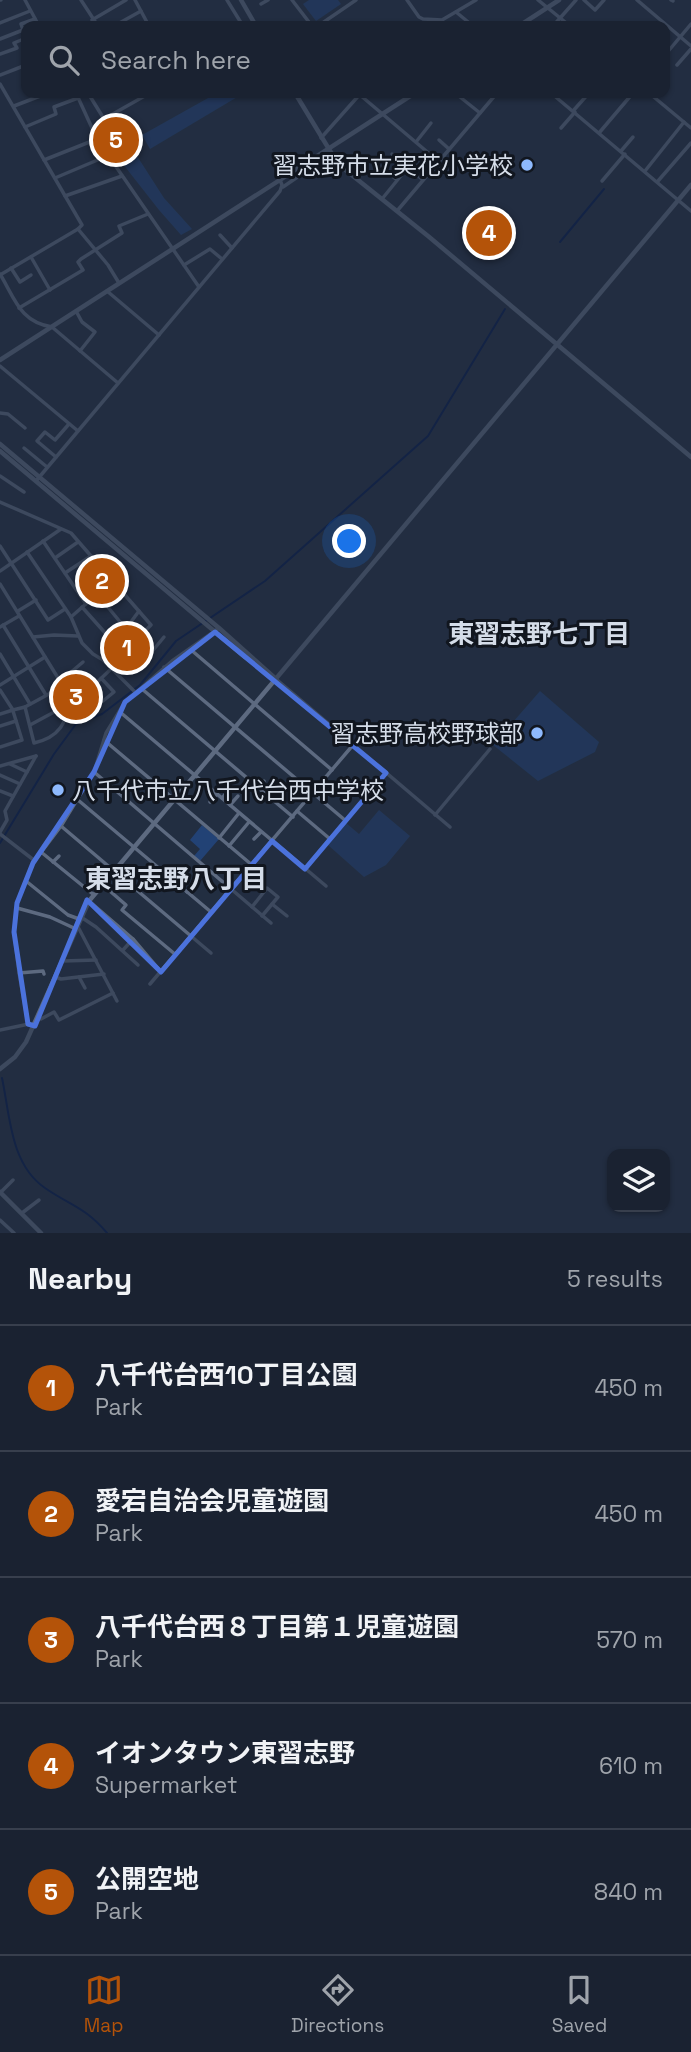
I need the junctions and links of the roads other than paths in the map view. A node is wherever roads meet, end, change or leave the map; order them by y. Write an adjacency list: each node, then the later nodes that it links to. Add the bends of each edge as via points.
1 (25, 0): 20 (street)
2 (80, 0): 26 (street)
3 (125, 0): 26 (street)
4 (135, 0): 21 (street)
5 (227, 0): 30 (street)
6 (241, 0): 31 (street)
7 (268, 0): 18 (street)
8 (292, 0): 32 (street)
9 (356, 0): 33 (street)
10 (407, 0): 25 (street)
11 (476, 0): 22 (street)
12 (538, 0): 19 (street)
13 (559, 0): 19 (street)
14 (576, 0): 23 (street)
15 (584, 0): 16 (street, via 595,10)
16 (604, 0)
17 (641, 1): 38 (street)
18 (261, 4)
19 (547, 8): 23 (street); 35 (street)
20 (30, 11): 24 (street); 39 (street)
21 (141, 11): 28 (street); 29 (street)
22 (456, 12): 25 (street, via 439,20); 34 (street)
23 (560, 18): 36 (street); 37 (street)
24 (35, 19): 27 (street)
25 (423, 19)
26 (92, 20)
27 (29, 21)
28 (123, 21)
29 (146, 21)
30 (240, 21)
31 (253, 21)
32 (308, 21)
33 (327, 21)
34 (467, 21)
35 (527, 21)
36 (558, 21)
37 (564, 21)
38 (658, 21)
39 (0, 23)
40 (691, 24): 43 (street)
41 (670, 30): 43 (street)
42 (21, 31): 44 (street)
43 (680, 37): 46 (street); 47 (street)
44 (0, 39)
45 (21, 40): 48 (street, via 15,43 17,48)
46 (691, 47): 49 (street)
47 (670, 49)
48 (0, 54)
49 (677, 65)
50 (21, 67): 51 (street)
51 (0, 75)
52 (0, 84): 67 (street)
53 (35, 98): 67 (street)
54 (78, 98): 73 (street, via 54,107 56,114); 79 (street)
55 (91, 98): 56 (street, via 104,119)
56 (141, 98)
57 (298, 98): 78 (street)
58 (357, 98): 78 (street)
59 (363, 98): 70 (street)
60 (407, 98): 70 (street)
61 (464, 98): 69 (street)
62 (493, 98): 69 (street)
63 (562, 98): 68 (street)
64 (585, 98): 68 (street)
65 (629, 98): 76 (street)
66 (655, 98): 71 (street)
67 (13, 106): 73 (street)
68 (574, 111): 74 (street); 76 (street)
69 (480, 113): 84 (street)
70 (382, 114): 81 (street); 83 (street)
71 (684, 122): 75 (street); 93 (street)
72 (430, 124): 81 (street)
73 (25, 127): 88 (street)
74 (561, 128)
75 (691, 128)
76 (599, 132): 85 (street)
77 (633, 137): 85 (street)
78 (321, 138): 83 (street)
79 (97, 139): 87 (street); 88 (street)
80 (439, 140): 84 (street)
81 (416, 142): 89 (street)
82 (691, 143): 100 (street)
83 (328, 149): 90 (street); 104 (street, via 338,164)
84 (449, 149): 89 (street)
85 (623, 153): 93 (street); 99 (street)
86 (392, 154): 92 (street)
87 (107, 156): 94 (street); 95 (street)
88 (44, 160): 95 (street)
89 (439, 161): 98 (street)
90 (304, 164): 96 (street); 102 (street, via 312,167)
91 (381, 167): 97 (street)
92 (408, 167): 97 (street); 98 (street)
93 (645, 171): 100 (street)
94 (122, 176): 103 (street); 108 (street)
95 (55, 178): 103 (street)
96 (281, 180): 102 (street); 111 (street)
97 (397, 180): 104 (street)
98 (423, 180): 106 (street)
99 (602, 181)
100 (658, 182): 105 (street)
101 (691, 185): 105 (street)
102 (281, 188): 112 (street)
103 (65, 196): 109 (street, via 82,225)
104 (382, 199): 106 (street)
105 (678, 200): 107 (street); 128 (street)
106 (397, 211): 128 (street)
107 (691, 211)
108 (148, 214): 111 (street); 113 (street, via 118,226 122,233)
109 (78, 229): 113 (street); 114 (street)
110 (220, 235): 112 (street)
111 (173, 248): 116 (street); 120 (street)
112 (232, 248): 115 (street)
113 (96, 250): 120 (street); 122 (street, via 78,262 83,270)
114 (30, 257): 117 (street); 122 (street)
115 (222, 259): 116 (street, via 210,249); 121 (street)
116 (184, 265): 121 (street)
117 (12, 268): 118 (street); 119 (street, via 20,282)
118 (0, 274): 124 (street)
119 (31, 275)
120 (119, 284): 123 (street)
121 (199, 287): 127 (street)
122 (50, 290): 124 (street)
123 (107, 291): 125 (street); 127 (street)
124 (19, 307): 126 (street, via 30,320)
125 (76, 311): 126 (street); 129 (street, via 95,332)
126 (52, 327): 129 (street); 130 (street)
127 (159, 335): 132 (street)
128 (556, 344): 140 (street); 187 (street)
129 (80, 351): 132 (street)
130 (0, 360)
131 (0, 366): 134 (street)
132 (118, 383): 136 (street)
133 (0, 413): 135 (street)
134 (69, 424): 136 (street); 139 (street, via 55,440 45,432 37,441)
135 (25, 428)
136 (78, 431): 139 (street)
137 (1, 447): 142 (street)
138 (24, 448): 141 (street)
139 (56, 457): 141 (street)
140 (691, 457)
141 (47, 467): 142 (street)
142 (38, 478): 170 (street)
143 (1, 479): 144 (street)
144 (24, 492)
145 (0, 502): 146 (street)
146 (61, 529): 147 (street); 148 (street)
147 (43, 541): 150 (street); 152 (street)
148 (78, 542): 151 (street); 152 (street)
149 (0, 546): 153 (street)
150 (27, 552): 153 (street); 163 (street)
151 (91, 556): 154 (street); 156 (street)
152 (55, 558): 156 (street)
153 (11, 563): 155 (street); 161 (street)
154 (103, 570): 157 (street); 159 (street)
155 (0, 571)
156 (65, 573): 159 (street)
157 (112, 581): 160 (street); 164 (street)
158 (0, 584): 165 (street)
159 (76, 589): 162 (street)
160 (97, 594): 162 (street); 168 (street)
161 (36, 600): 163 (street, via 48,620); 165 (street)
162 (84, 605): 166 (street); 175 (street)
163 (65, 609): 166 (street)
164 (139, 611): 168 (street); 169 (street, via 151,625)
165 (18, 614): 167 (street); 172 (street)
166 (71, 617): 171 (street)
167 (2, 626): 182 (street)
168 (125, 630): 174 (street); 175 (street)
169 (146, 630)
170 (217, 630): 176 (street); 187 (street)
171 (78, 636): 172 (street); 180 (street)
172 (33, 637): 179 (street)
173 (164, 637): 178 (street)
174 (136, 643): 178 (street); 178 (street, via 127,653 140,666)
175 (115, 644): 180 (street)
176 (189, 648): 183 (street); 196 (street)
177 (0, 654): 185 (street)
178 (148, 654)
179 (45, 657): 182 (street); 189 (street)
180 (103, 660): 184 (street)
181 (83, 662): 188 (street, via 70,673)
182 (29, 667): 185 (street); 193 (street)
183 (164, 667): 191 (street); 204 (street)
184 (112, 668): 186 (street); 192 (street)
185 (14, 677): 190 (street); 195 (street)
186 (101, 678): 186 (street, via 91,688 103,701 114,692)
187 (276, 679): 196 (street); 206 (street)
188 (71, 682): 189 (street); 194 (street, via 75,690)
189 (63, 686): 193 (street)
190 (0, 687): 198 (street)
191 (142, 688): 192 (street); 209 (street)
192 (135, 691): 199 (street)
193 (46, 695): 195 (street)
194 (70, 703): 202 (street); 202 (street, via 63,725 46,740 34,743)
195 (30, 704): 197 (street)
196 (256, 704): 204 (street); 212 (street)
197 (25, 707): 198 (street); 202 (street)
198 (13, 710): 200 (street); 201 (street)
199 (120, 712): 205 (street); 217 (street)
200 (0, 715)
201 (16, 721): 203 (street); 207 (street, via 22,740)
202 (30, 725)
203 (0, 726)
204 (235, 728): 209 (street); 224 (street)
205 (104, 740): 214 (street); 231 (street)
206 (354, 745): 212 (street); 215 (street)
207 (0, 747)
208 (490, 749): 237 (street)
209 (215, 751): 217 (street); 220 (street)
210 (8, 763): 211 (street); 213 (street); 213 (street, via 35,755)
211 (0, 766)
212 (332, 769): 224 (street)
213 (27, 772): 219 (street)
214 (94, 772): 230 (street); 241 (street)
215 (386, 773): 237 (street); 239 (street)
216 (0, 775): 219 (street)
217 (195, 776): 225 (street); 231 (street)
218 (264, 781): 220 (street)
219 (20, 784): 226 (street)
220 (258, 788): 229 (street)
221 (278, 789): 229 (street)
222 (0, 791): 226 (street)
223 (227, 792): 228 (street)
224 (313, 793): 235 (street); 239 (street)
225 (217, 794): 228 (street); 232 (street)
226 (13, 796): 234 (street)
227 (238, 796): 233 (street)
228 (222, 798): 233 (street)
229 (270, 798): 238 (street)
230 (78, 800): 242 (street); 251 (street)
231 (174, 800): 241 (street); 246 (street)
232 (210, 802)
233 (230, 805): 236 (street)
234 (2, 810): 245 (street, via 7,820)
235 (298, 811): 238 (street); 248 (street)
236 (239, 813): 240 (street); 246 (street)
237 (435, 815): 243 (street)
238 (293, 817): 249 (street)
239 (346, 821): 248 (street)
240 (249, 822): 244 (street); 250 (street)
241 (154, 823): 251 (street); 257 (street)
242 (61, 826): 252 (street); 259 (street)
243 (450, 827)
244 (261, 832): 247 (street); 249 (street)
245 (1, 834): 254 (street)
246 (219, 838): 250 (street)
247 (254, 839)
248 (330, 839): 258 (street)
249 (272, 841): 256 (street); 258 (street)
250 (229, 846): 256 (street)
251 (135, 847): 259 (street); 264 (street)
252 (41, 852): 254 (street); 255 (street)
253 (59, 856): 255 (street)
254 (35, 861): 260 (street)
255 (53, 862): 265 (street)
256 (251, 865): 263 (street)
257 (207, 868): 263 (street); 264 (street)
258 (305, 869): 262 (street)
259 (114, 871): 261 (street); 275 (street)
260 (26, 881): 269 (street); 273 (street)
261 (102, 885): 265 (street); 279 (street, via 126,905 122,910)
262 (326, 886)
263 (232, 889): 268 (street); 270 (street)
264 (187, 892): 270 (street)
265 (94, 895): 266 (street)
266 (89, 901): 273 (street); 276 (street)
267 (272, 904): 268 (street, via 278,897 267,888); 271 (street); 272 (street)
268 (252, 907): 271 (street)
269 (16, 908): 273 (street); 284 (street)
270 (211, 912): 275 (street)
271 (262, 915): 274 (street)
272 (287, 916)
273 (78, 923): 277 (street); 280 (street); 281 (street)
274 (271, 923)
275 (191, 936): 278 (street); 279 (street)
276 (133, 939): 277 (street); 283 (street)
277 (123, 950): 282 (street)
278 (211, 953)
279 (176, 955): 283 (street)
280 (96, 960): 281 (street); 286 (street)
281 (62, 961): 287 (street)
282 (138, 965)
283 (161, 972): 289 (street)
284 (19, 973): 285 (street); 294 (street)
285 (44, 974)
286 (104, 974): 288 (street); 291 (street)
287 (55, 977): 288 (street); 293 (street)
288 (79, 977): 290 (street)
289 (150, 984)
290 (85, 988)
291 (113, 993): 292 (street); 293 (street, via 59,1020 54,1012)
292 (117, 1001)
293 (38, 1017): 294 (street)
294 (32, 1025): 295 (street); 296 (street, via 21,1050)
295 (0, 1030)
296 (1, 1068)
297 (13, 1180): 298 (street)
298 (0, 1192): 300 (street)
299 (39, 1200): 300 (street)
300 (22, 1213): 303 (street)
301 (0, 1220): 302 (street)
302 (14, 1233)
303 (41, 1233)

